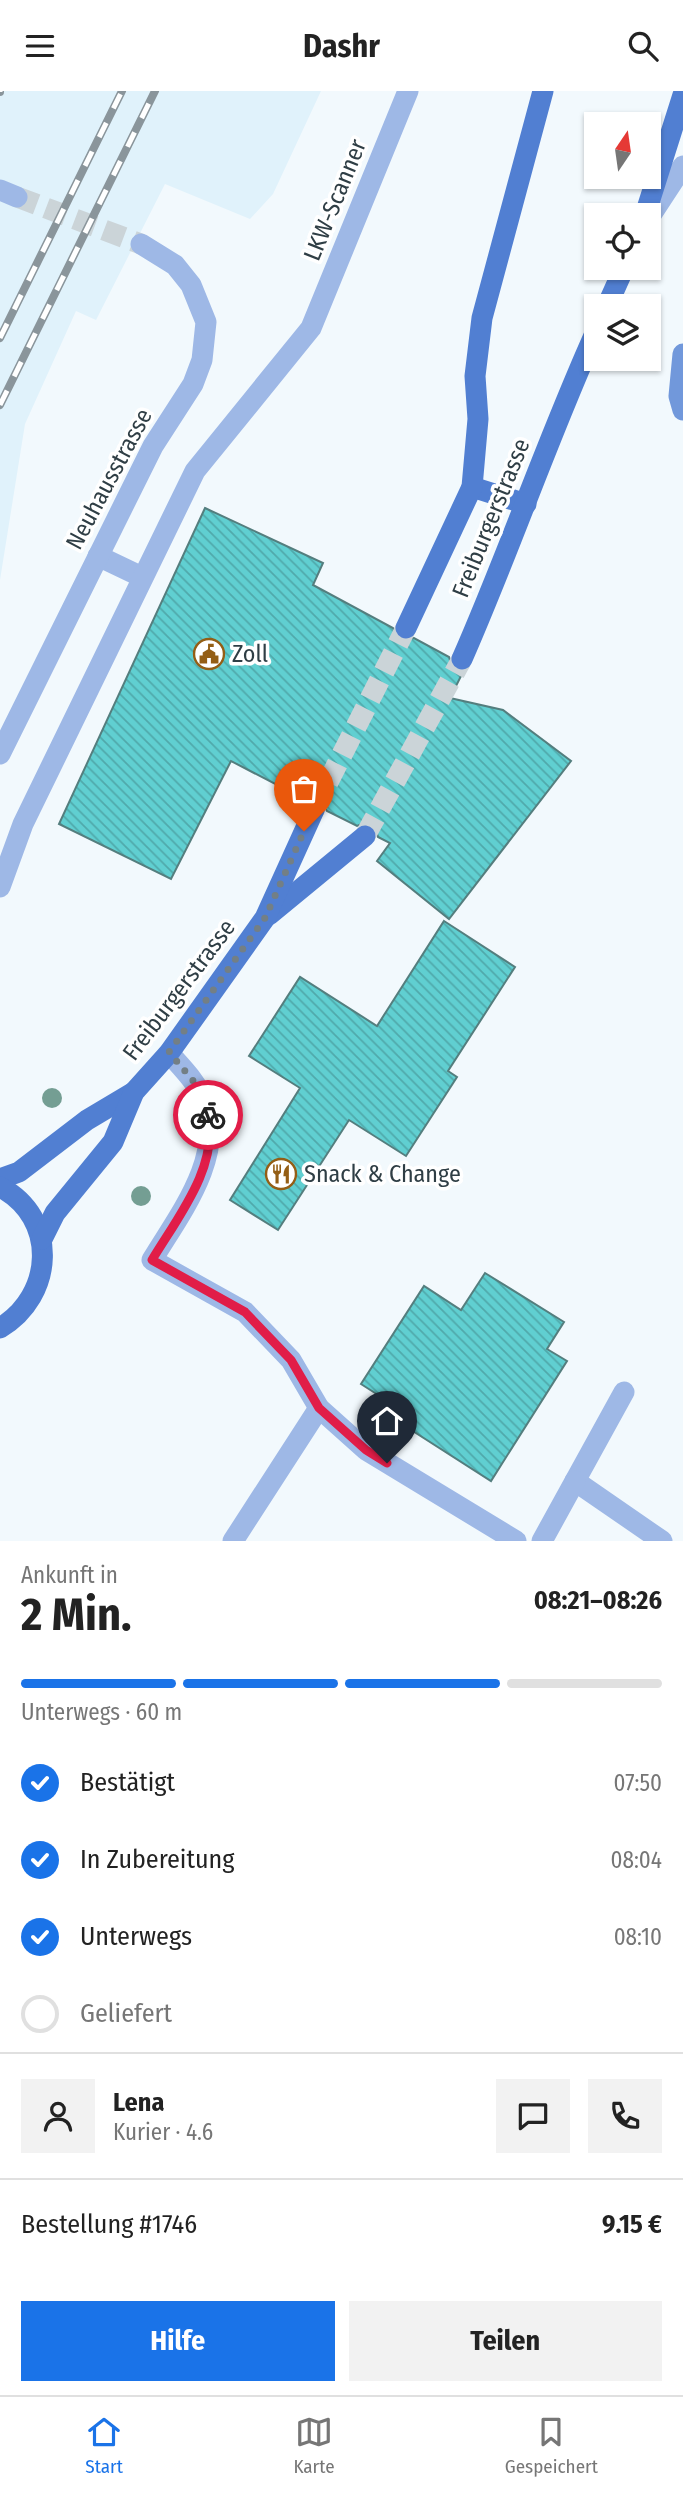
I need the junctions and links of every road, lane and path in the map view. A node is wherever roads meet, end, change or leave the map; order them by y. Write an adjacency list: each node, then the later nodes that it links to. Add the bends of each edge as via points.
1 (408, 91): 14 (street, LKW-Scanner, via 311,328 195,471)
2 (543, 91): 11 (main road, Freiburgerstrasse, via 480,333)
3 (683, 95): 5 (main road)
4 (683, 166): 6 (street)
5 (651, 203)
6 (657, 203)
7 (141, 244): 13 (street, Neuhausstrasse, via 175,265 191,285 204,314 206,341 193,384 153,446)
8 (683, 354): 10 (street, via 679,396)
9 (584, 358): 12 (main road, Freiburgerstrasse)
10 (683, 410)
11 (472, 487): 12 (main road); 15 (main road, Freiburgerstrasse)
12 (526, 504): 16 (main road, Freiburgerstrasse)
13 (98, 555): 14 (street); 17 (street, Neuhausstrasse)
14 (142, 577): 20 (street, LKW-Scanner, via 23,824)
15 (406, 628)
16 (462, 659)
17 (0, 754)
18 (314, 810): 21 (main road, Freiburgerstrasse)
19 (365, 836): 21 (main road, Freiburgerstrasse)
20 (0, 887)
21 (265, 918): 22 (main road, Freiburgerstrasse)
22 (169, 1052): 23 (main road, Freiburgerstrasse); 29 (street, via 205,1102 210,1125 208,1157 152,1260 245,1312 291,1360)
23 (134, 1092): 24 (main road, Freiburgerstrasse, via 87,1120 19,1173); 26 (main road, Freiburgerstrasse, via 113,1142 55,1213)
24 (0, 1179)
25 (0, 1187): 26 (main road, via 23,1204)
26 (42, 1239): 27 (main road, via 44,1260 35,1293 25,1309)
27 (0, 1328)
28 (624, 1392): 30 (street)
29 (319, 1408): 31 (street); 32 (street, via 366,1450)
30 (575, 1481): 33 (street); 34 (street)
31 (233, 1541)
32 (516, 1541)
33 (542, 1541)
34 (662, 1541)

